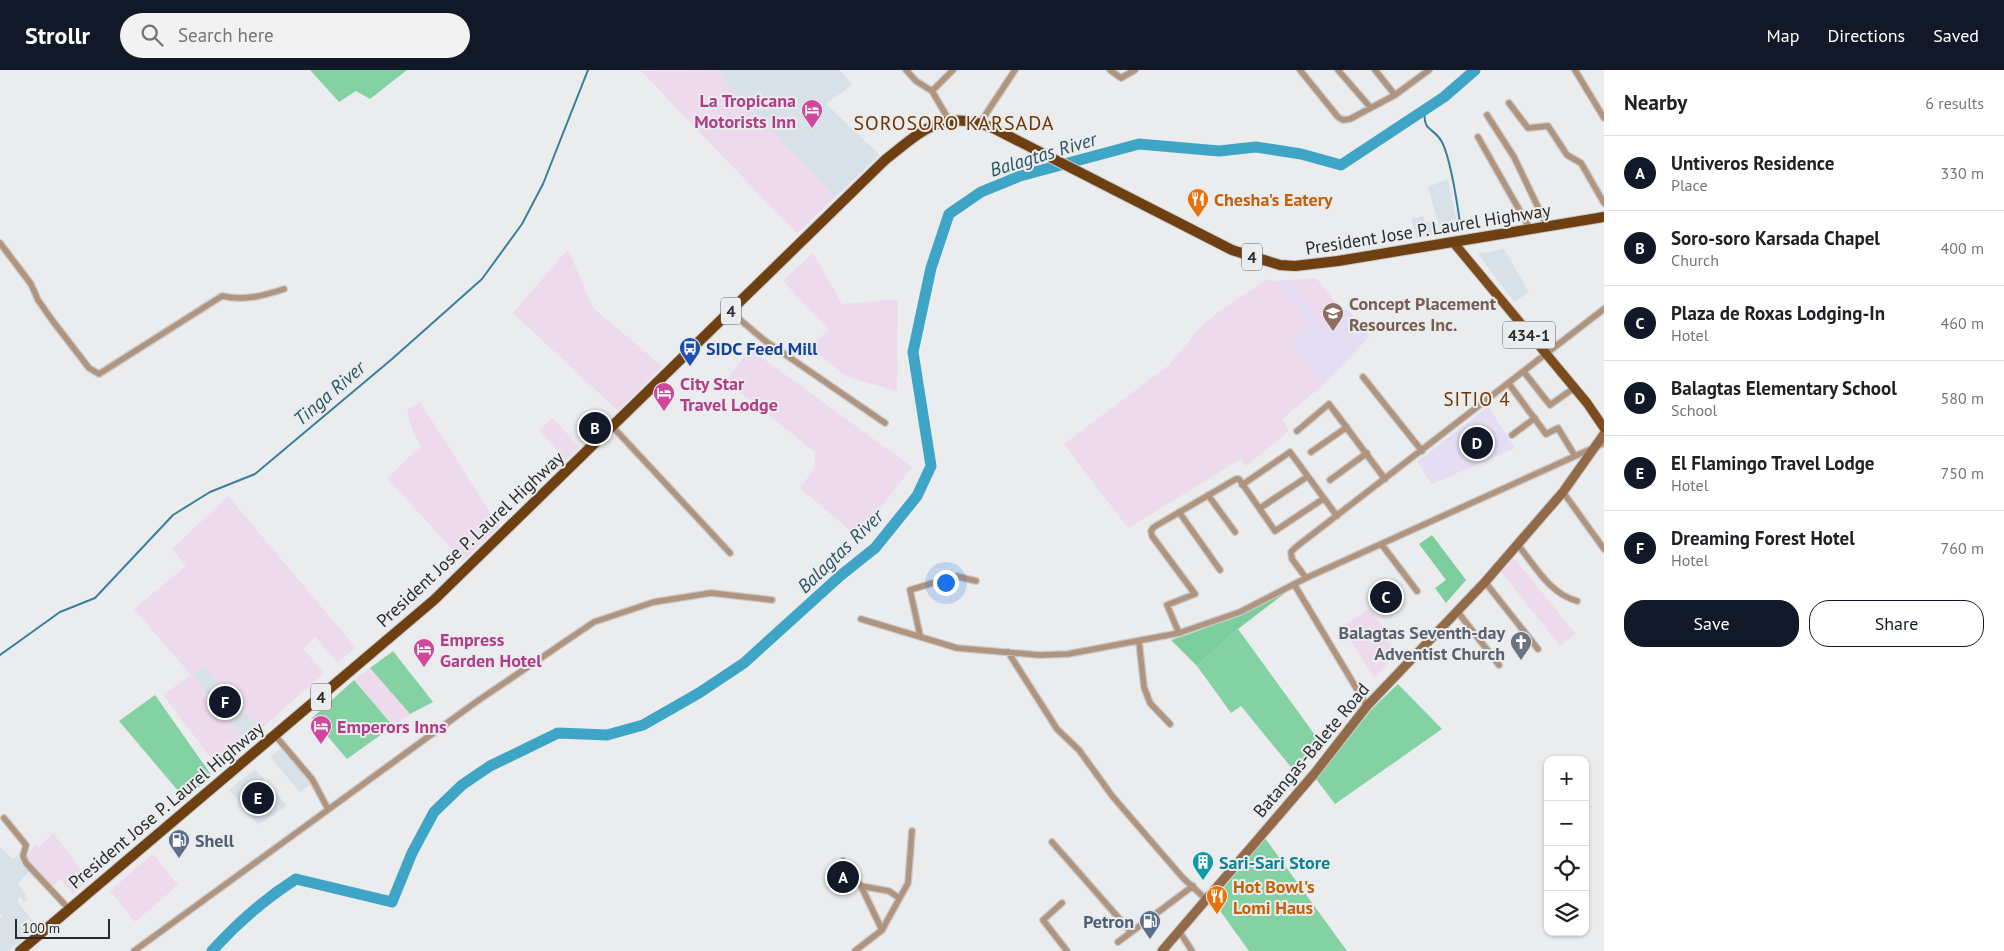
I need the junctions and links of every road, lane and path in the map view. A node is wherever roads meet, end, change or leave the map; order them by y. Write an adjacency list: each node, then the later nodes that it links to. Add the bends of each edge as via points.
1 (906, 70): 12 (street)
2 (953, 70): 12 (street)
3 (1015, 70): 19 (street)
4 (1110, 70): 5 (street, via 1121,78)
5 (1135, 70)
6 (1300, 70): 15 (street, via 1343,120)
7 (1338, 70): 15 (street)
8 (1375, 70): 13 (street)
9 (1429, 70): 11 (street)
10 (1575, 70): 17 (street)
11 (1422, 72): 13 (street)
12 (932, 92): 18 (street)
13 (1395, 95): 15 (street)
14 (1509, 103): 21 (street, via 1528,128 1548,126 1567,155 1581,163)
15 (1370, 108)
16 (1487, 115): 23 (street, via 1514,157)
17 (1604, 118)
18 (948, 120): 19 (highway, President Jose P. Laurel Highway / 4); 29 (highway, President Jose P. Laurel Highway / 4, via 926,130 886,160)
19 (980, 123): 25 (highway, President Jose P. Laurel Highway / 4, via 1232,250 1280,264 1294,266 1328,262)
20 (1478, 137): 24 (street)
21 (1604, 202)
22 (1604, 217): 23 (highway, President Jose P. Laurel Highway / 4)
23 (1548, 226): 24 (highway, President Jose P. Laurel Highway / 4)
24 (1530, 228): 25 (highway, President Jose P. Laurel Highway / 4)
25 (1453, 242): 30 (main road, 434-1)
26 (0, 243): 27 (street, via 31,284 52,320 89,368 99,374 222,296 258,297)
27 (284, 289)
28 (1604, 309): 30 (street)
29 (731, 312): 36 (street, via 764,340); 37 (highway, President Jose P. Laurel Highway / 4)
30 (1545, 355): 31 (street); 34 (main road, 434-1)
31 (1524, 372): 33 (street); 34 (street, via 1550,405)
32 (1363, 376): 45 (street)
33 (1509, 384): 35 (street); 45 (street)
34 (1574, 388): 39 (main road, 434-1)
35 (1535, 418): 42 (street); 47 (street, via 1546,434 1558,428)
36 (885, 423)
37 (612, 426): 62 (street); 81 (highway, President Jose P. Laurel Highway / 4, via 440,594)
38 (1347, 427): 40 (street, via 1329,404); 44 (street); 46 (street)
39 (1604, 428)
40 (1297, 431)
41 (1604, 434): 43 (main road, Batangas-Balete Road)
42 (1512, 435)
43 (1600, 445): 47 (street); 52 (main road, Batangas-Balete Road)
44 (1311, 452)
45 (1422, 452): 49 (street)
46 (1367, 453): 49 (street); 50 (street)
47 (1575, 456): 60 (street)
48 (1307, 477): 51 (street, via 1290,452); 54 (street); 55 (street)
49 (1385, 479): 57 (street)
50 (1330, 480)
51 (1242, 485): 53 (street, via 1236,479); 55 (street)
52 (1563, 492): 59 (main road, Batangas-Balete Road); 61 (street)
53 (1208, 495): 56 (street); 58 (street)
54 (1322, 499): 55 (street, via 1275,531); 57 (street)
55 (1260, 508)
56 (1179, 512): 63 (street); 73 (street, via 1150,531 1194,590 1192,596 1167,605)
57 (1337, 516): 64 (street, via 1291,552)
58 (1234, 532)
59 (1518, 544): 66 (main road, Batangas-Balete Road); 70 (street, via 1555,592)
60 (1382, 545): 64 (street); 68 (street)
61 (1604, 549)
62 (730, 554)
63 (1220, 570)
64 (1306, 578): 67 (street)
65 (976, 581): 74 (street, via 956,576 910,590)
66 (1485, 582): 71 (main road, Batangas-Balete Road); 76 (street)
67 (1294, 584): 73 (street, via 1240,612); 79 (street)
68 (1418, 591)
69 (772, 600): 82 (street, via 711,593 654,602 594,622)
70 (1577, 601)
71 (1457, 611): 78 (street); 79 (main road, Batangas-Balete Road)
72 (861, 619): 74 (street)
73 (1179, 633): 75 (street)
74 (920, 635): 77 (street, via 957,648)
75 (1139, 642): 77 (street, via 1068,654); 80 (street, via 1144,688 1150,703)
76 (1538, 649)
77 (1008, 652): 88 (street, via 1057,729 1079,750 1113,797)
78 (1498, 665)
79 (1367, 706): 90 (main road, Batangas-Balete Road)
80 (1170, 724)
81 (274, 734): 82 (street, via 312,780); 92 (highway, President Jose P. Laurel Highway / 4)
82 (328, 809): 98 (street)
83 (4, 818): 92 (street, via 26,845 23,856 26,863)
84 (912, 832): 89 (street, via 908,883)
85 (1052, 842): 94 (street)
86 (843, 861): 87 (street)
87 (861, 886): 89 (street, via 889,891); 93 (street)
88 (1193, 886): 90 (street); 94 (street)
89 (899, 898): 93 (street)
90 (1207, 900): 95 (main road, Batangas-Balete Road)
91 (1062, 903): 100 (street, via 1043,920)
92 (69, 909): 97 (highway, President Jose P. Laurel Highway / 4)
93 (882, 930): 99 (street)
94 (1131, 932): 96 (street)
95 (1179, 932): 101 (main road, Batangas-Balete Road); 102 (street)
96 (1118, 942)
97 (20, 951)
98 (134, 951)
99 (855, 951)
100 (1067, 951)
101 (1162, 951)
102 (1192, 951)

